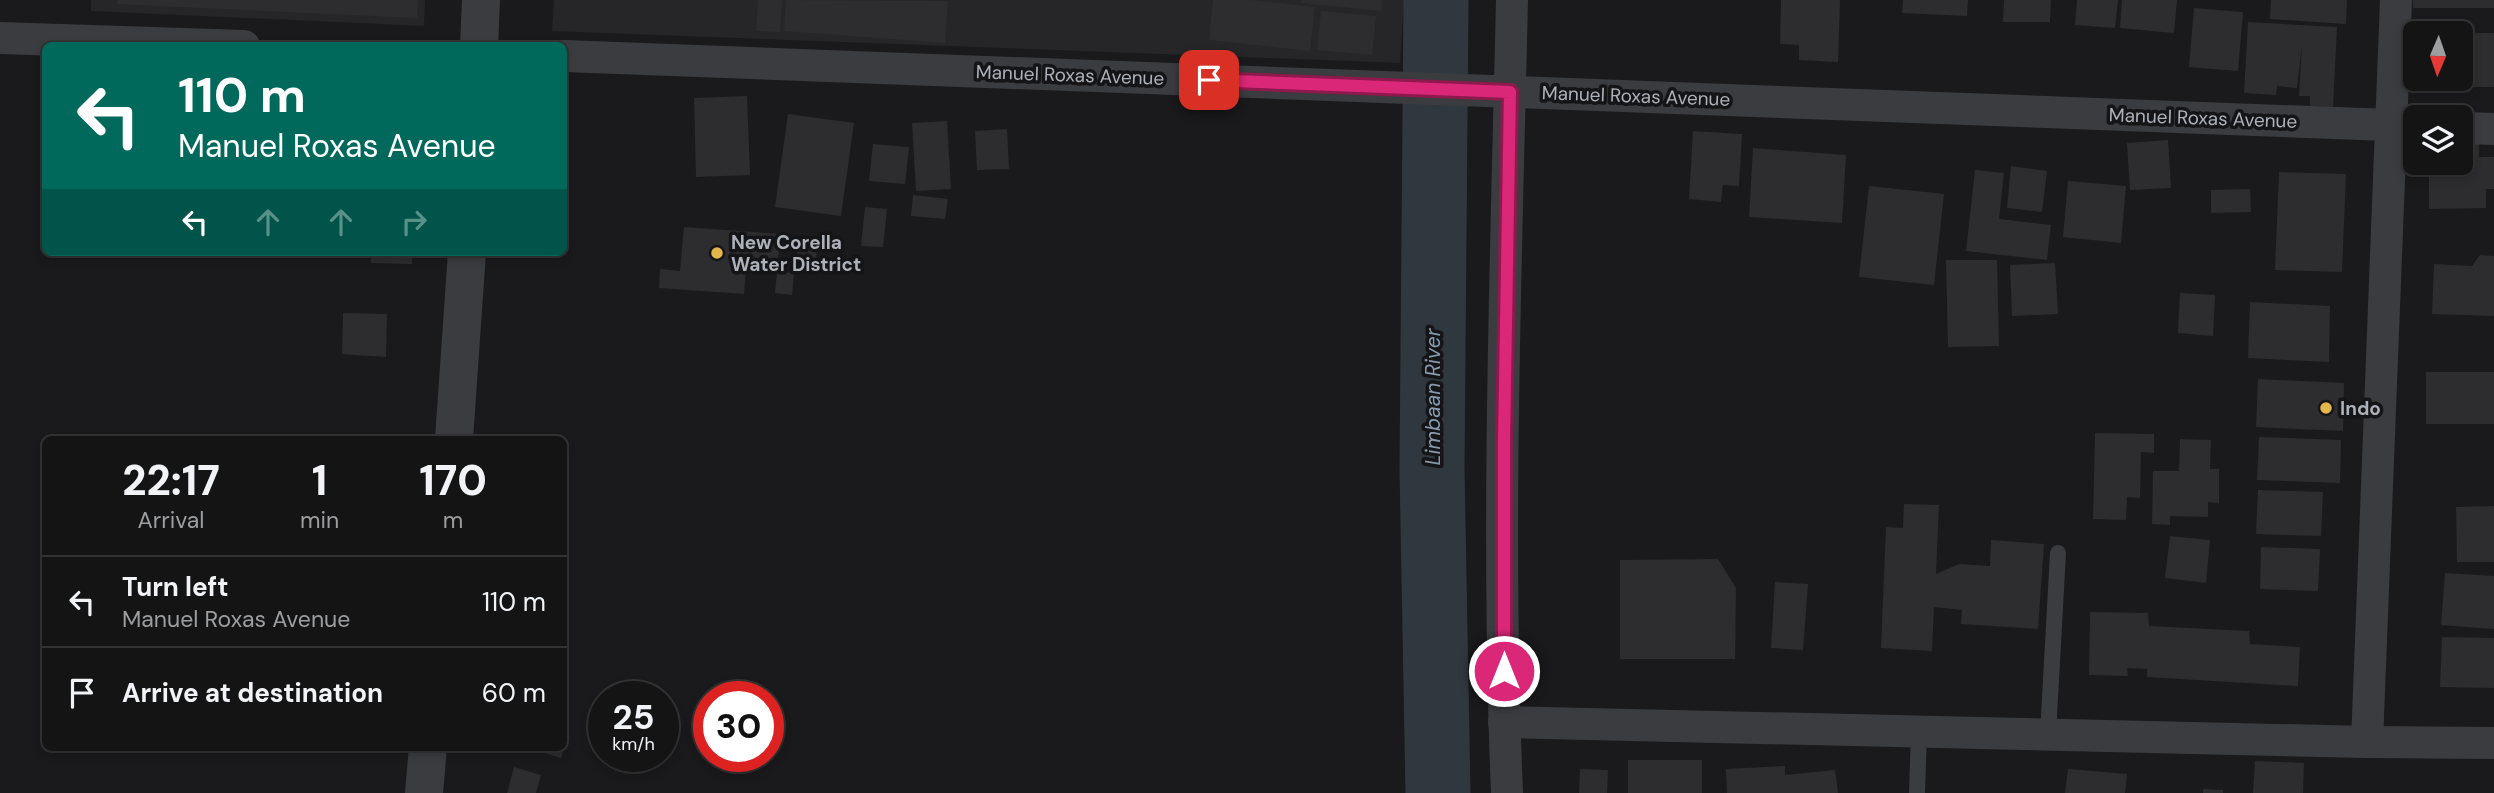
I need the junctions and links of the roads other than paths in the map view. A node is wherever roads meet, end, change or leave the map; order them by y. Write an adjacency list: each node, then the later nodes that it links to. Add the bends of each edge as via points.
1 (481, 0): 6 (street)
2 (1512, 0): 8 (street)
3 (2396, 0): 9 (street)
4 (0, 38): 5 (street)
5 (122, 42)
6 (478, 42)
7 (567, 57): 8 (street, Manuel Roxas Avenue)
8 (1510, 92): 9 (street, Manuel Roxas Avenue); 15 (street)
9 (2403, 126): 18 (street)
10 (2473, 128): 11 (street)
11 (2494, 129)
12 (467, 256): 13 (street)
13 (454, 436)
14 (2058, 553): 17 (lane)
15 (1504, 722): 16 (street); 22 (street)
16 (1919, 732): 17 (street); 23 (lane)
17 (2048, 734): 18 (street)
18 (2367, 742): 19 (street)
19 (2494, 743)
20 (428, 751): 21 (street)
21 (424, 793)
22 (1507, 793)
23 (1917, 793)

